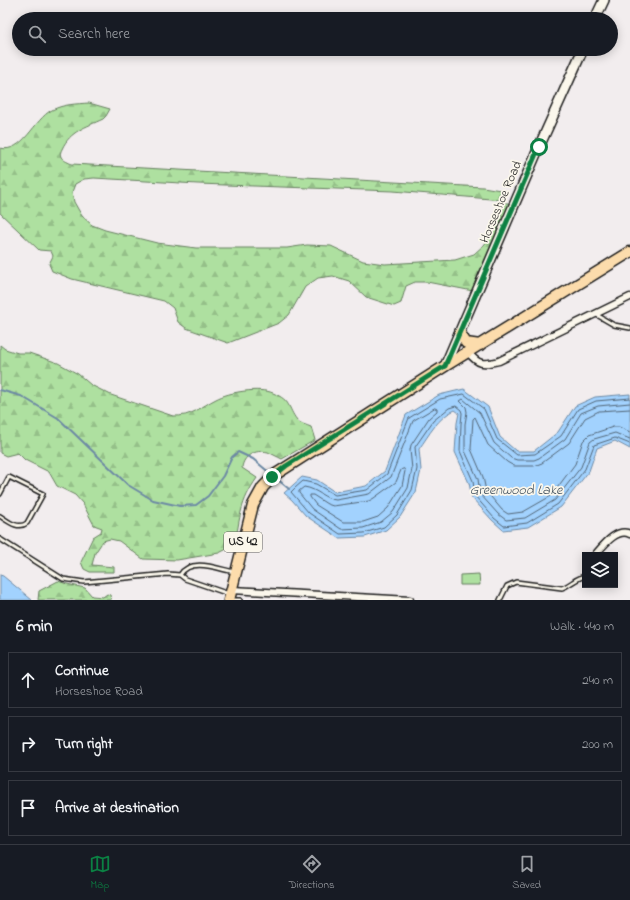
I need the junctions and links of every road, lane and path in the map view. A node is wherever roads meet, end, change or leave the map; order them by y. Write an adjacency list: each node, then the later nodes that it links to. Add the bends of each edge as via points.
1 (604, 0): 2 (street)
2 (598, 12)
3 (580, 56): 8 (street, Horseshoe Road)
4 (630, 252): 9 (main road, US 42)
5 (630, 297): 6 (street)
6 (595, 314): 7 (lane, via 614,325); 10 (street, via 499,361 479,363)
7 (630, 328)
8 (460, 333): 9 (main road, via 466,343); 11 (street, Horseshoe Road)
9 (480, 345): 10 (main road, US 42)
10 (468, 352): 11 (main road, US 42)
11 (445, 366): 17 (main road, US 42, via 276,474 263,487 253,505)
12 (0, 494): 13 (lane, via 9,477 43,494 23,525 19,526)
13 (0, 516)
14 (630, 534): 16 (street, via 617,534)
15 (0, 539): 18 (lane, via 63,579 84,582)
16 (598, 552)
17 (236, 572): 18 (lane, via 193,565 183,570); 20 (main road, US 42)
18 (180, 575): 20 (lane)
19 (582, 577): 24 (lane, via 562,588 516,582 507,586)
20 (230, 596): 21 (street); 22 (lane)
21 (391, 599): 23 (street)
22 (240, 600)
23 (410, 600)
24 (500, 600)

